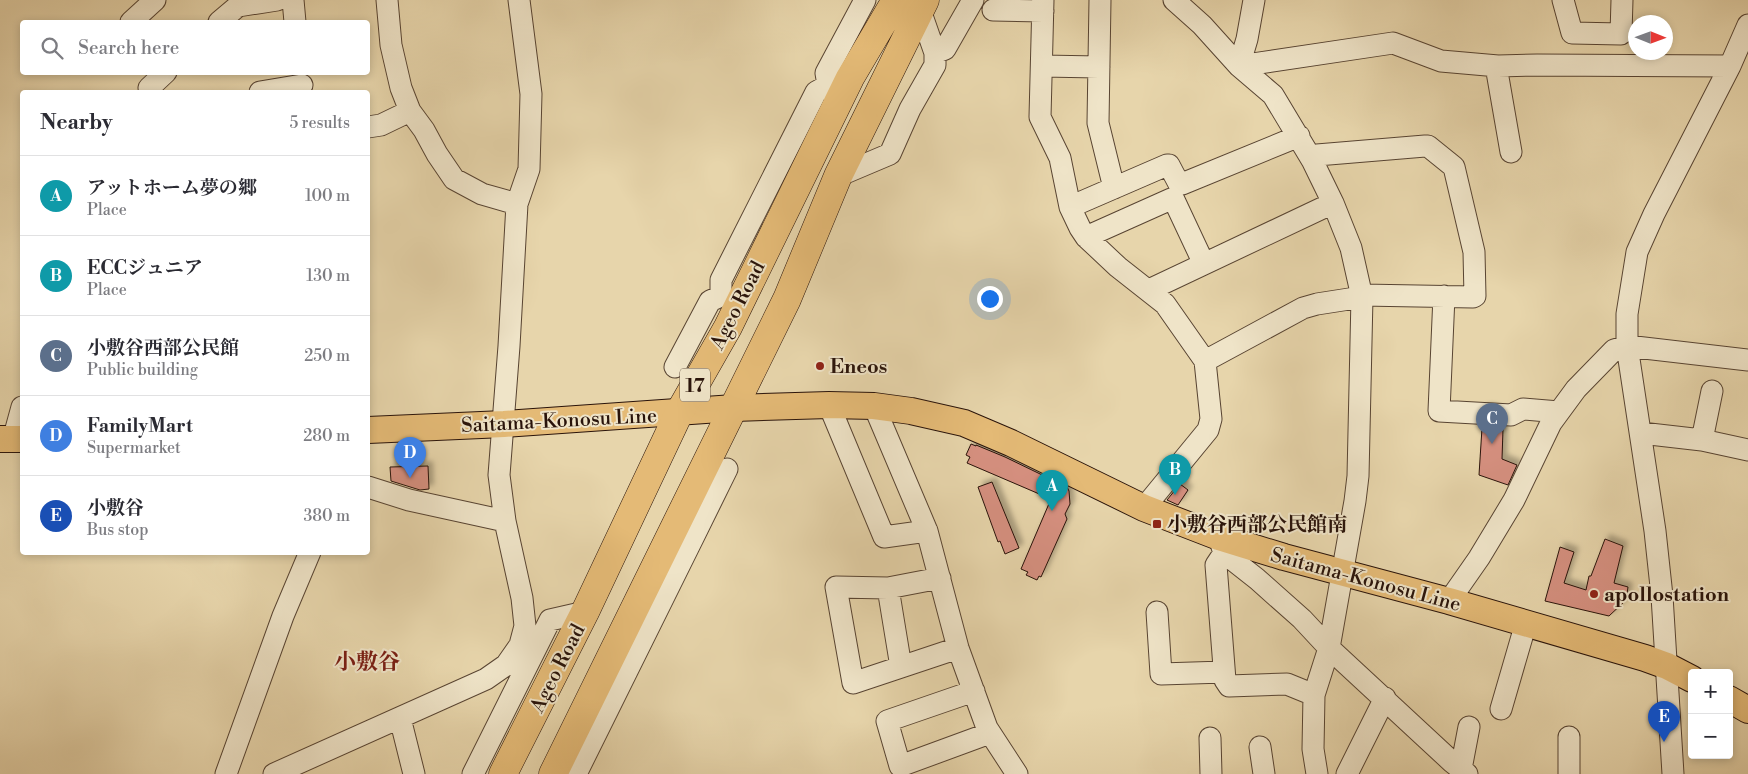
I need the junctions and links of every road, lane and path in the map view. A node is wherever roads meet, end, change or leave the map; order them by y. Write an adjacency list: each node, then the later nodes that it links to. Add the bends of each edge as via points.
1 (277, 0): 15 (street, via 238,6)
2 (293, 0): 16 (street)
3 (387, 0): 29 (street, via 391,45)
4 (520, 0): 37 (street, via 532,94 529,169)
5 (865, 0): 25 (street, via 826,72)
6 (973, 0): 18 (street, via 945,49)
7 (1100, 0): 23 (street)
8 (1174, 0): 21 (street)
9 (1254, 0): 21 (street, via 1248,39)
10 (1563, 0): 11 (street, via 1572,33 1621,34)
11 (1622, 0)
12 (913, 3): 18 (street); 25 (highway, Ageo Road / 17); 34 (highway, Ageo Road / 17)
13 (1042, 5): 14 (street); 20 (street)
14 (992, 10)
15 (221, 20)
16 (295, 20)
17 (1748, 25): 19 (street)
18 (935, 53): 34 (street, via 935,65 890,154)
19 (1738, 57): 22 (street); 46 (street, via 1637,252 1627,314)
20 (1042, 66): 23 (street); 38 (street, via 1040,118 1060,158)
21 (1239, 66): 22 (street, via 1393,43 1441,61); 31 (street, via 1273,95)
22 (1496, 66): 32 (street)
23 (1099, 67): 35 (street, via 1098,124)
24 (163, 75): 27 (street)
25 (839, 81): 42 (street, via 816,92 721,280); 45 (highway, Ageo Road / 17)
26 (302, 83): 28 (street)
27 (150, 90)
28 (269, 90)
29 (410, 111): 30 (street); 37 (street, via 454,179 482,194)
30 (370, 127)
31 (1299, 136): 33 (street); 35 (street, via 1182,184 1167,165)
32 (1511, 152)
33 (1311, 157): 36 (street); 44 (street, via 1428,146 1452,164 1474,252 1476,290 1473,297)
34 (838, 176): 53 (highway, Ageo Road / 17, via 787,299)
35 (1114, 188): 38 (street)
36 (1333, 202): 40 (street); 43 (street, via 1351,248)
37 (517, 204): 57 (street)
38 (1070, 207): 39 (street)
39 (1086, 237): 40 (street, via 1170,198 1174,200); 41 (street)
40 (1204, 264): 41 (street)
41 (1149, 290): 48 (street, via 1170,310)
42 (721, 296): 45 (street); 49 (street, via 710,301)
43 (1362, 296): 44 (street); 48 (street, via 1303,308); 71 (street, via 1358,476)
44 (1444, 296): 54 (street, via 1439,411 1511,415 1523,409)
45 (728, 327): 55 (highway, Ageo Road / 17)
46 (1627, 346): 47 (street); 54 (street, via 1614,350 1576,389); 59 (street)
47 (1748, 360)
48 (1205, 361): 65 (street, via 1210,425)
49 (675, 368)
50 (1712, 391): 61 (street)
51 (829, 405): 52 (main road, Saitama-Konosu Line); 53 (main road, Saitama-Konosu Line); 67 (street, via 884,537)
52 (874, 406): 65 (main road, Saitama-Konosu Line, via 964,423); 67 (street)
53 (734, 408): 55 (main road, Saitama-Konosu Line); 68 (highway, Ageo Road / 17)
54 (1559, 412): 74 (street, via 1514,500)
55 (679, 413): 57 (main road, Saitama-Konosu Line); 75 (highway, Ageo Road / 17)
56 (20, 414): 60 (street)
57 (504, 424): 58 (main road, Saitama-Konosu Line); 66 (street, via 499,475)
58 (370, 430)
59 (1641, 433): 61 (street); 81 (street, via 1655,531)
60 (13, 439)
61 (1702, 440): 62 (street)
62 (1748, 450)
63 (728, 469): 68 (street)
64 (370, 487): 66 (street, via 409,500)
65 (1144, 508): 69 (main road, Saitama-Konosu Line)
66 (505, 521): 80 (street, via 522,598)
67 (927, 531): 72 (street)
68 (684, 532): 103 (highway, Ageo Road / 17); 104 (street)
69 (1221, 545): 71 (main road, Saitama-Konosu Line); 79 (street); 83 (street, via 1216,564)
70 (309, 555): 98 (street, via 283,616)
71 (1343, 573): 74 (main road, Saitama-Konosu Line); 79 (street)
72 (940, 578): 73 (street); 78 (street)
73 (888, 588): 82 (street); 82 (street, via 836,587 853,683)
74 (1449, 601): 77 (main road, Saitama-Konosu Line)
75 (585, 612): 80 (street, via 550,620); 102 (highway, Ageo Road / 17)
76 (1157, 612): 83 (street, via 1161,674)
77 (1526, 623): 81 (main road, Saitama-Konosu Line); 89 (street)
78 (958, 648): 82 (street); 85 (street)
79 (1329, 648): 86 (street); 87 (street)
80 (526, 649): 91 (street, via 486,680); 101 (street)
81 (1667, 666): 84 (main road, Saitama-Konosu Line); 111 (street)
82 (901, 667)
83 (1224, 672): 86 (street, via 1229,686 1287,684)
84 (1688, 677)
85 (974, 691): 93 (street); 93 (street, via 886,721 900,766)
86 (1314, 695): 108 (street, via 1313,749)
87 (1385, 698): 97 (street); 109 (street)
88 (1733, 701): 90 (main road)
89 (1501, 709)
90 (1748, 710)
91 (400, 718): 99 (street); 100 (street)
92 (1469, 727): 97 (street)
93 (990, 733): 105 (street)
94 (1569, 737): 110 (street)
95 (1210, 738): 106 (street)
96 (1260, 746): 107 (street)
97 (1457, 770)
98 (226, 774)
99 (274, 774)
100 (414, 774)
101 (473, 774)
102 (503, 774)
103 (553, 774)
104 (576, 774)
105 (1017, 774)
106 (1211, 774)
107 (1264, 774)
108 (1317, 774)
109 (1347, 774)
110 (1569, 774)
111 (1673, 774)

